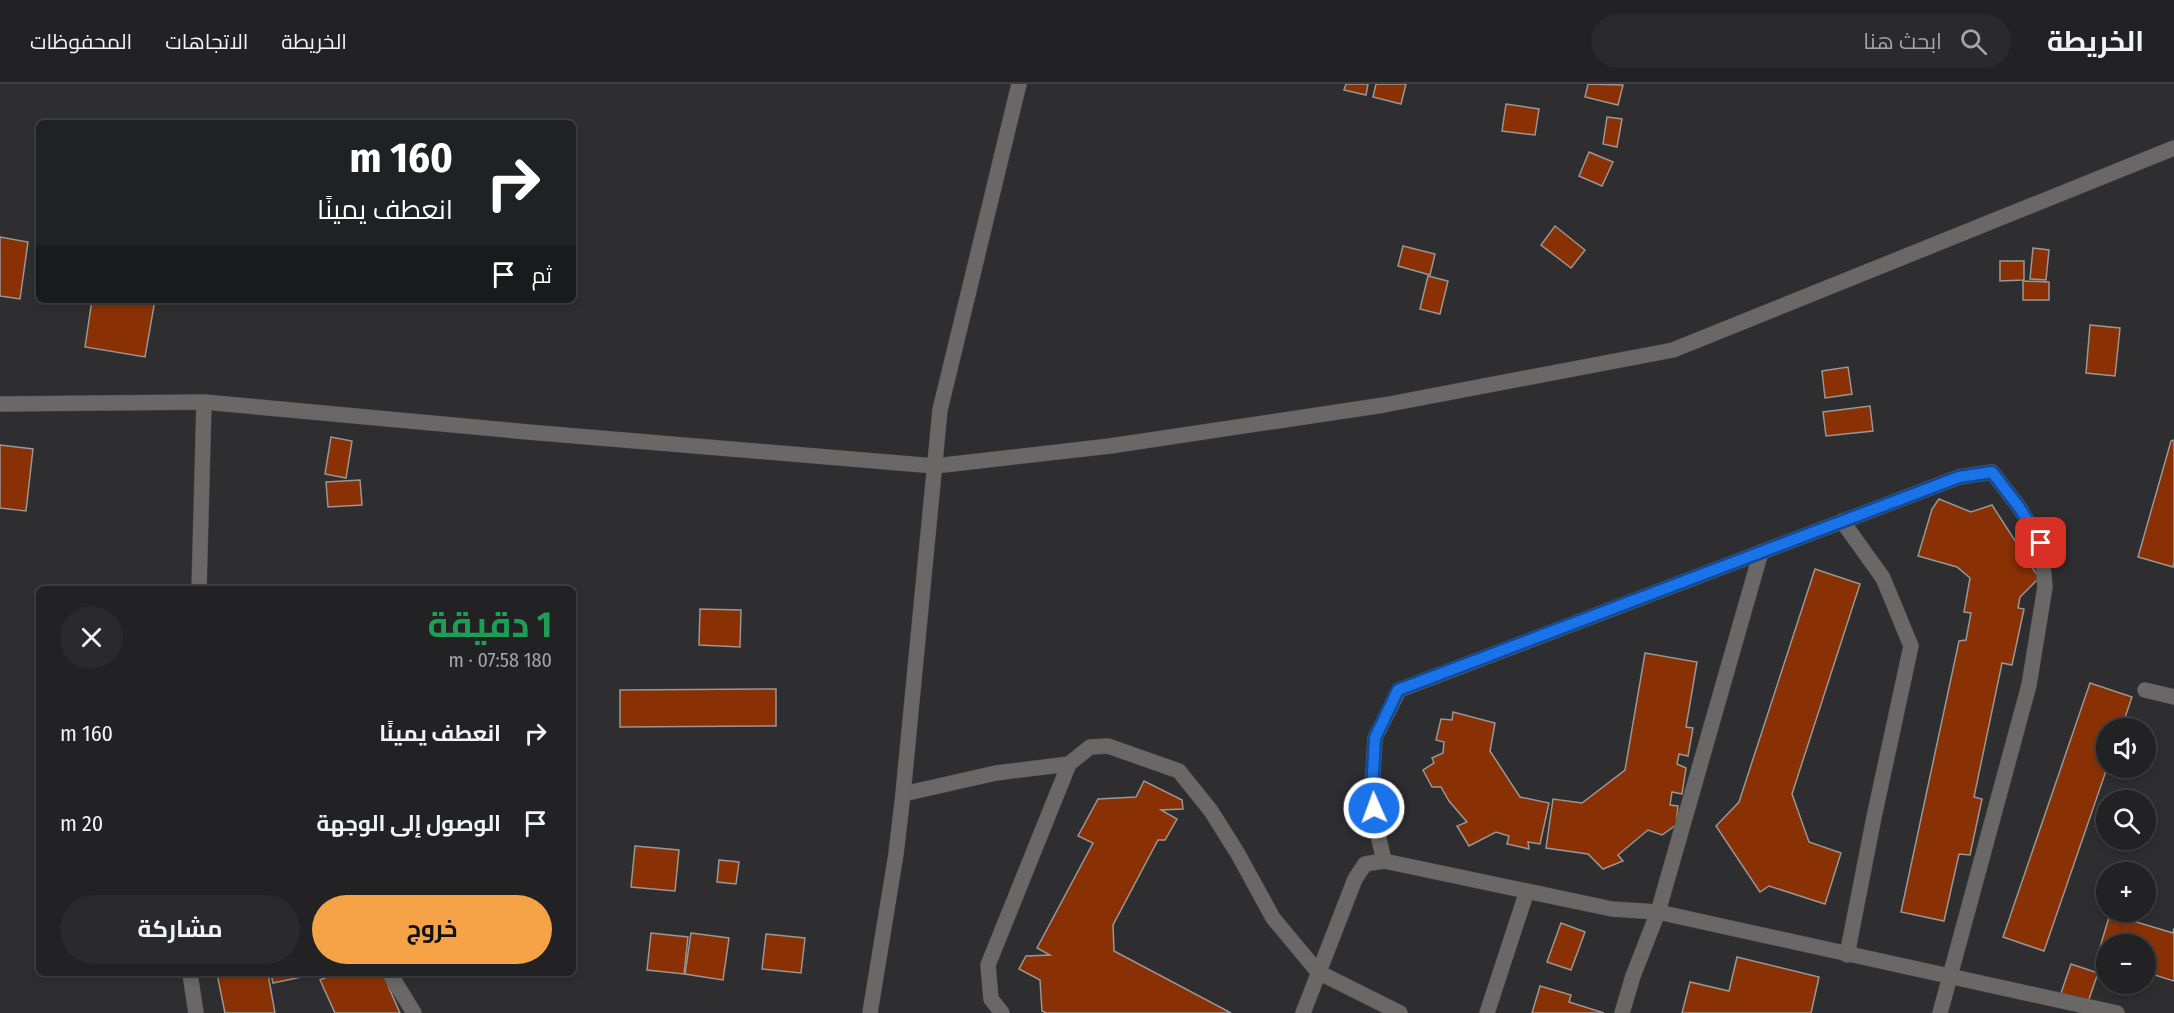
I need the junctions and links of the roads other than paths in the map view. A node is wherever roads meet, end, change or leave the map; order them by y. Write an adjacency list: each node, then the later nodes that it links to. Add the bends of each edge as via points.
1 (1019, 84): 5 (street, via 940,410)
2 (2174, 148): 5 (street, via 1673,350 1373,407 1110,446)
3 (204, 402): 4 (street); 5 (street); 8 (street)
4 (0, 404)
5 (935, 466): 12 (street)
6 (1842, 521): 7 (street); 16 (street, via 1883,578 1911,646); 20 (street, via 1959,477 1992,472 2041,543 2045,587 2029,685)
7 (1761, 552): 13 (street, via 1398,690 1375,738 1372,791); 15 (street)
8 (199, 586)
9 (2145, 690): 10 (street)
10 (2174, 697)
11 (1069, 764): 12 (street, via 996,772); 17 (street, via 1090,747 1108,746 1179,771 1211,811 1273,918); 25 (street, via 988,965 991,999)
12 (903, 794): 24 (street)
13 (1384, 861): 14 (street); 17 (street, via 1365,864 1355,879)
14 (1527, 891): 15 (street, via 1612,909); 28 (street)
15 (1658, 912): 16 (street); 29 (street)
16 (1847, 955): 20 (street)
17 (1318, 972): 26 (street); 27 (street)
18 (190, 976): 22 (street)
19 (391, 976): 23 (street)
20 (1951, 977): 21 (street); 30 (street)
21 (2096, 1011): 31 (street)
22 (196, 1013)
23 (414, 1013)
24 (870, 1013)
25 (1002, 1013)
26 (1303, 1013)
27 (1400, 1013)
28 (1487, 1013)
29 (1622, 1013)
30 (1940, 1013)
31 (2118, 1013)

